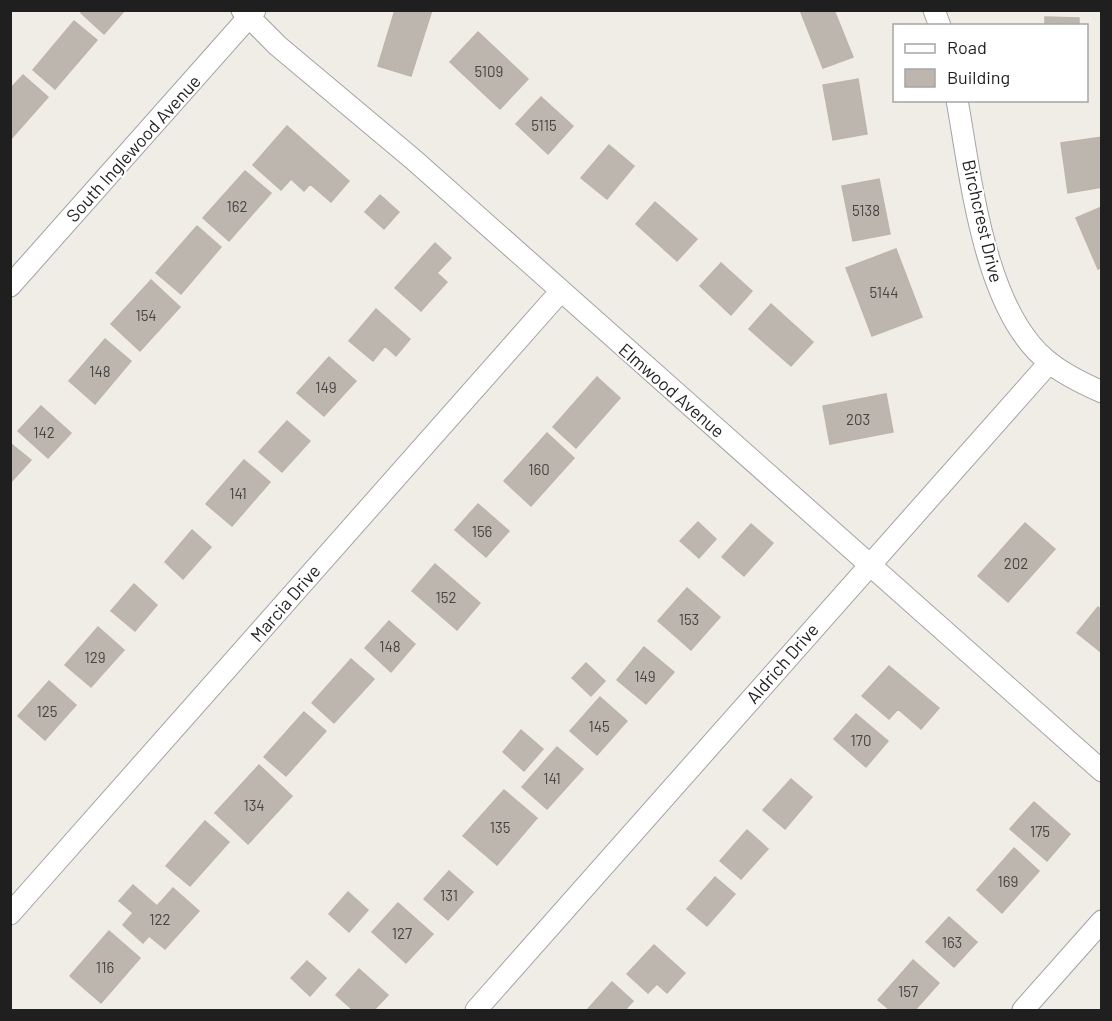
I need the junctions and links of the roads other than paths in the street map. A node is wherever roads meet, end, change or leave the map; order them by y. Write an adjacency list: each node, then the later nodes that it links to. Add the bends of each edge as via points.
1 (249, 13): 3 (street, South Inglewood Avenue); 4 (street, Elmwood Avenue)
2 (957, 102): 5 (street, Birchcrest Drive, via 980,223 997,288 1018,327)
3 (10, 286)
4 (560, 292): 7 (street, Elmwood Avenue); 9 (street, Marcia Drive)
5 (1049, 363): 6 (street); 7 (street, Aldrich Drive)
6 (1101, 392)
7 (869, 564): 8 (street, Elmwood Avenue); 11 (street, Aldrich Drive)
8 (1101, 771)
9 (10, 914)
10 (1101, 921): 12 (street)
11 (476, 1011)
12 (1023, 1011)

